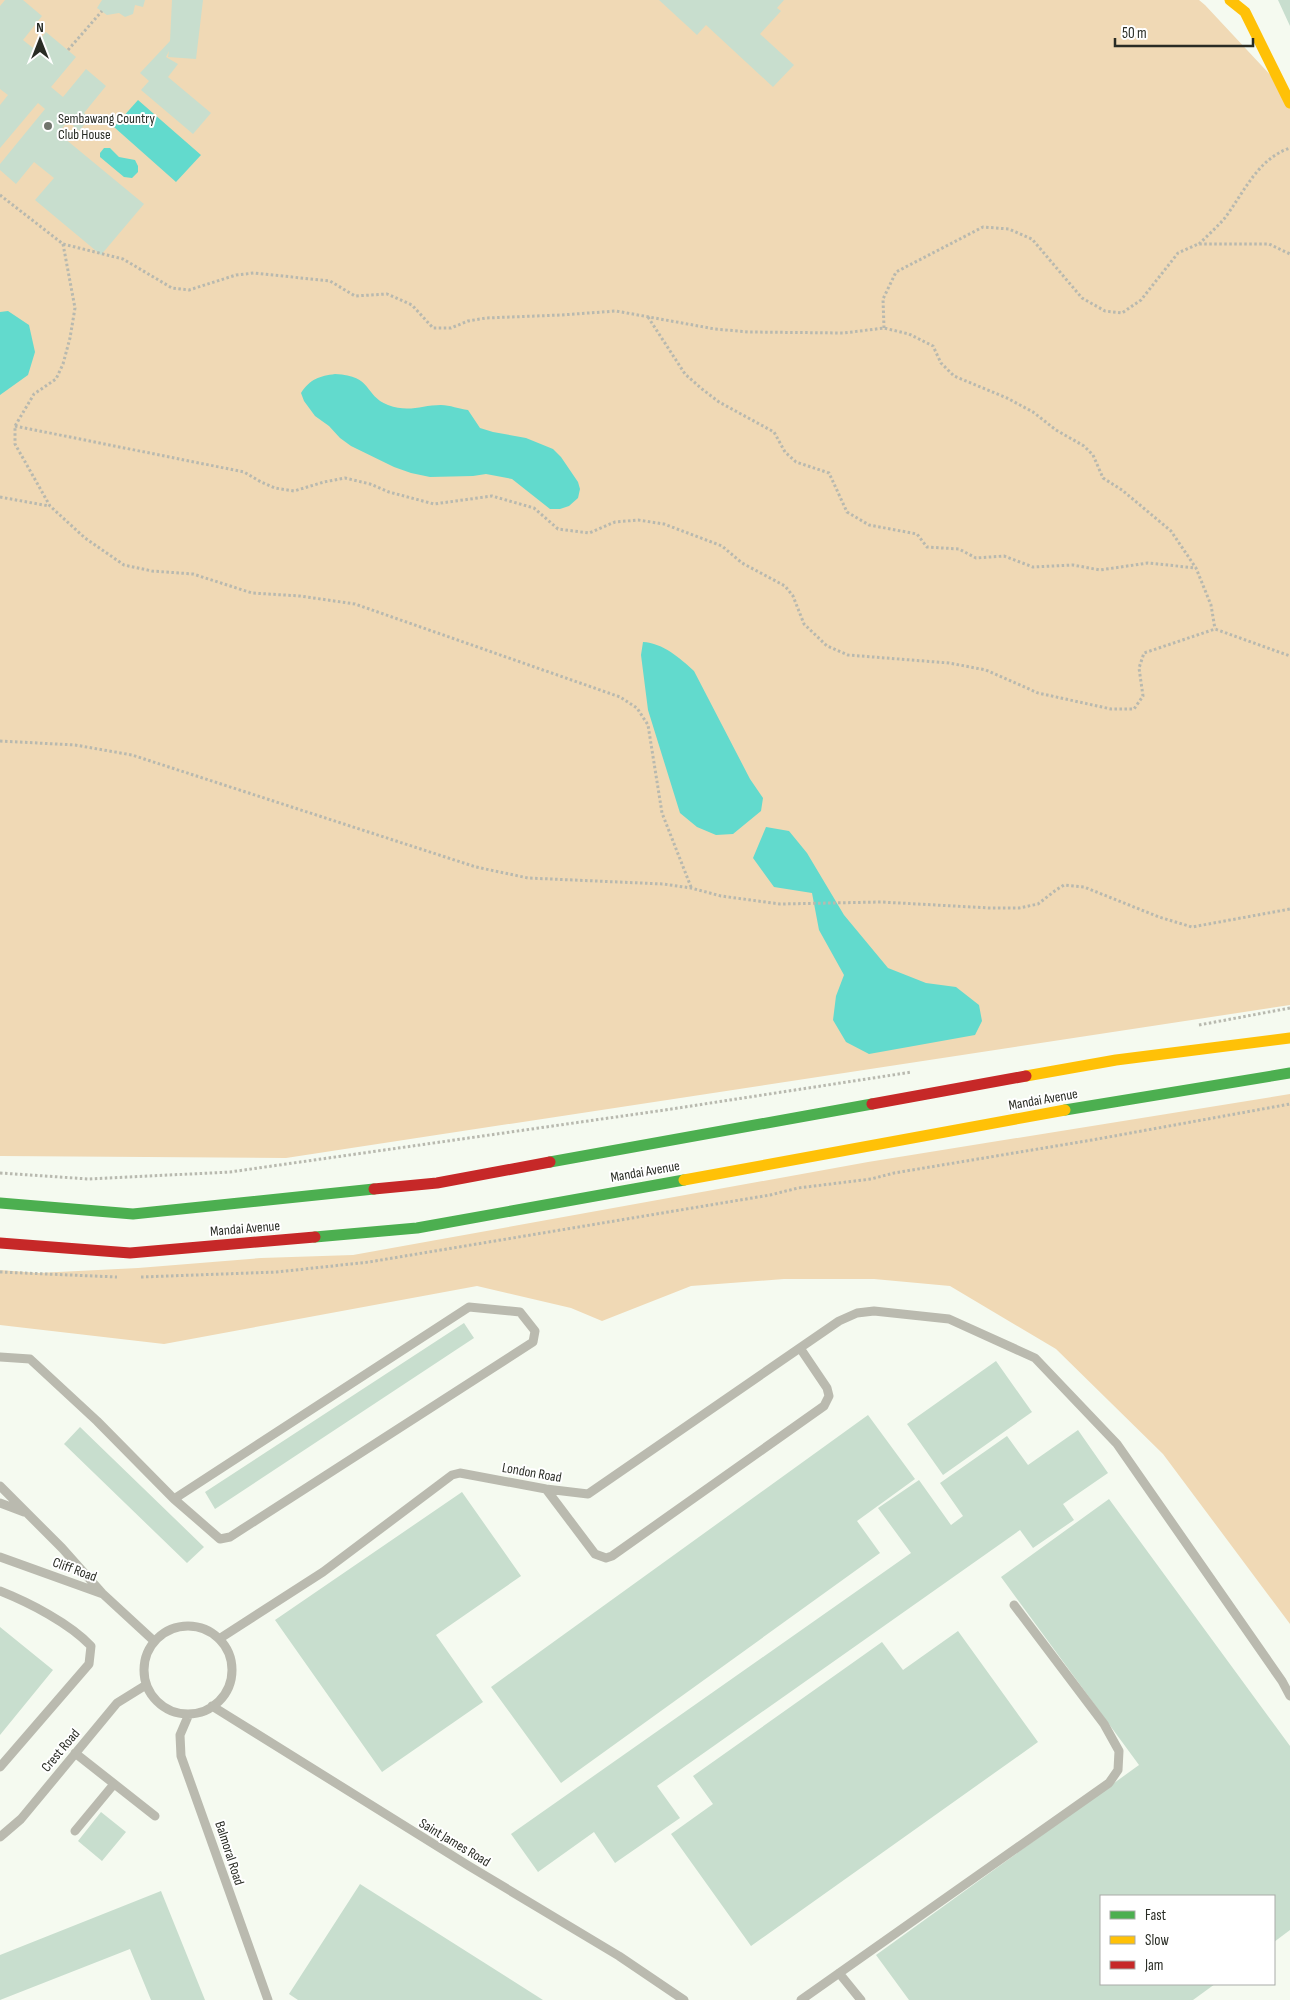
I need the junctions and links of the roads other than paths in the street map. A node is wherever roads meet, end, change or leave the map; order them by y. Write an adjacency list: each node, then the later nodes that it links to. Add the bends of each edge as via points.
1 (1230, 0): 2 (main road)
2 (1244, 6): 3 (main road)
3 (1290, 103)
4 (1290, 1038): 6 (main road, Mandai Avenue, via 1116,1060 437,1183 133,1214)
5 (1290, 1073): 7 (main road, Mandai Avenue, via 1100,1104 417,1228 130,1253)
6 (0, 1203)
7 (0, 1243)
8 (800, 1348): 11 (lane, London Road, via 588,1494); 11 (lane, via 827,1388 829,1396 824,1406 612,1556 606,1558 595,1554); 24 (lane, London Road, via 839,1321 857,1313 874,1311 949,1319 1035,1358 1117,1444)
9 (0, 1357): 14 (lane, via 30,1359)
10 (0, 1486): 13 (lane)
11 (546, 1489): 21 (lane, London Road, via 460,1473 452,1475 323,1572)
12 (0, 1492): 13 (lane)
13 (9, 1496): 16 (lane)
14 (174, 1499): 14 (lane, via 469,1307 520,1312 535,1331 533,1342 230,1537 220,1539)
15 (0, 1503): 16 (lane)
16 (26, 1513): 19 (lane)
17 (0, 1557): 19 (lane, Cliff Road)
18 (0, 1591): 28 (lane, via 64,1625 91,1646 89,1664)
19 (103, 1594): 22 (lane, Cliff Road)
20 (1014, 1605): 33 (lane, via 1104,1724 1119,1751 1118,1770 1109,1783)
21 (220, 1639): 22 (lane, via 208,1630 179,1626); 25 (lane, via 231,1663 231,1677 228,1688)
22 (154, 1641): 23 (lane, via 146,1654 143,1669)
23 (146, 1685): 26 (lane, via 152,1697 163,1706); 27 (lane, Crest Road, via 117,1703)
24 (1290, 1696)
25 (212, 1706): 26 (lane); 35 (lane, Saint James Road, via 620,1956)
26 (189, 1714): 34 (lane, Balmoral Road, via 180,1735 181,1756)
27 (75, 1753): 29 (lane); 32 (lane, Crest Road, via 21,1819)
28 (0, 1767)
29 (114, 1784): 30 (lane); 31 (lane)
30 (155, 1816)
31 (75, 1831)
32 (0, 1837)
33 (839, 1974): 36 (lane); 37 (lane)
34 (268, 2000)
35 (684, 2000)
36 (801, 2000)
37 (861, 2000)

